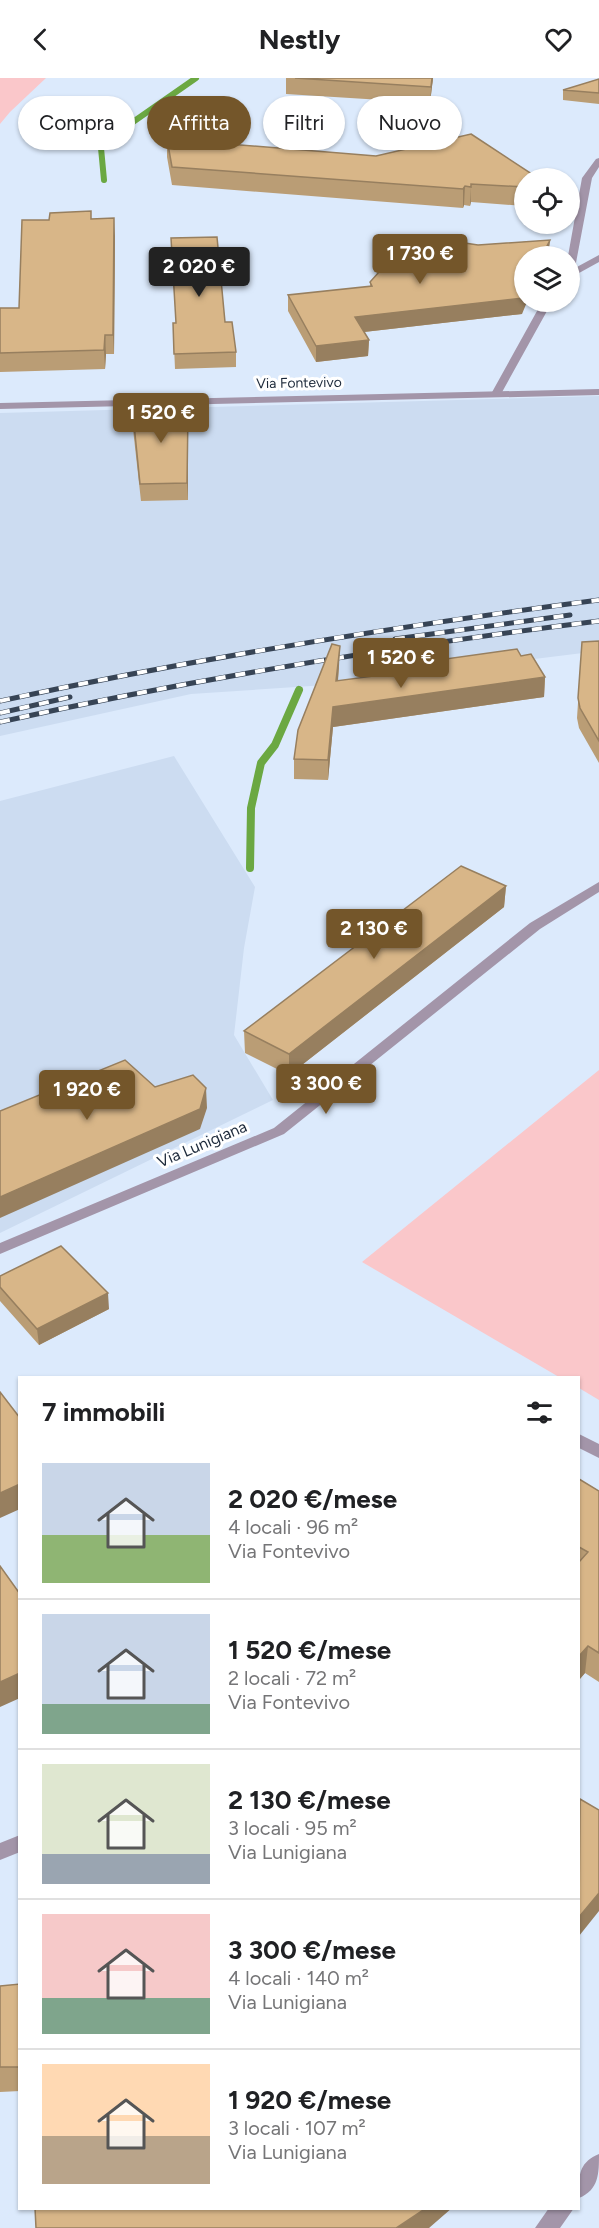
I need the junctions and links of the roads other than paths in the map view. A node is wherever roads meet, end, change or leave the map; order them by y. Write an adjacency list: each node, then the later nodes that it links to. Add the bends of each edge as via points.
1 (599, 161): 2 (street, via 587,178)
2 (575, 246)
3 (599, 258): 4 (street)
4 (580, 268)
5 (541, 312): 7 (street)
6 (599, 392): 7 (street, Via Fontevivo)
7 (496, 394): 8 (street, Via Fontevivo)
8 (0, 406)
9 (599, 886): 10 (street, Via Lunigiana, via 535,926 279,1131)
10 (0, 1249)
11 (580, 1441): 12 (street)
12 (599, 1452)
13 (18, 1844): 14 (street)
14 (0, 1852)
15 (599, 2164): 16 (street)
16 (580, 2187)
17 (561, 2210): 18 (street)
18 (546, 2228)

